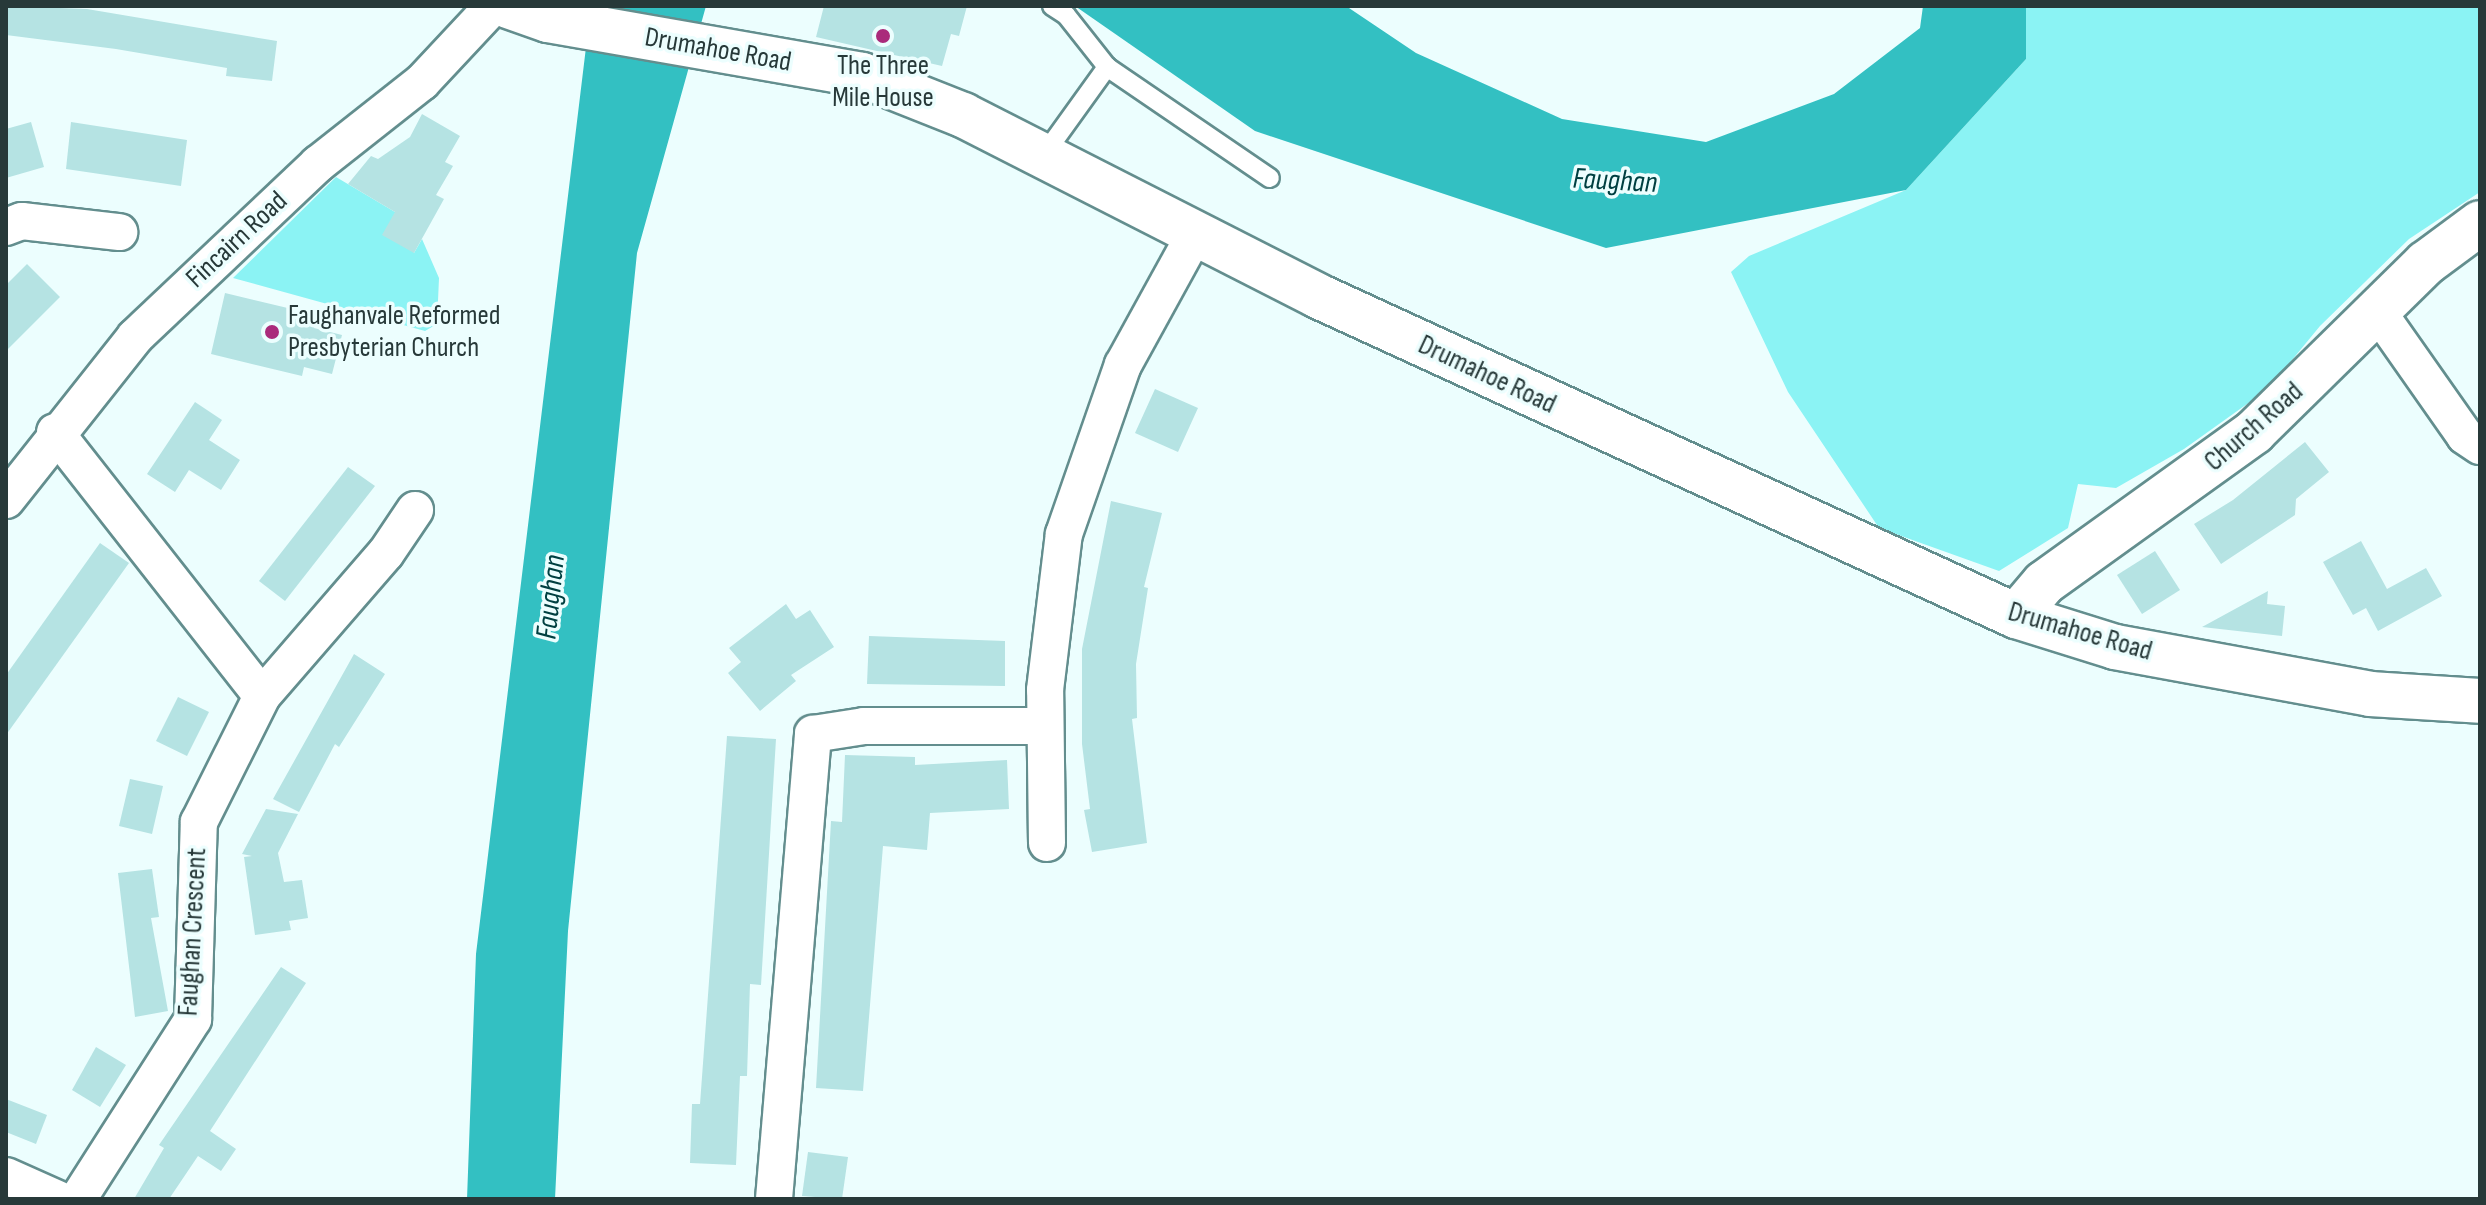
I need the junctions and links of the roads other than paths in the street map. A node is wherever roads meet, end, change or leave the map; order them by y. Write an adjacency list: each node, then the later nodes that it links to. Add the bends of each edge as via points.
1 (493, 6): 12 (street, Fincairn Road, via 422,82 318,164 135,337)
2 (1052, 6): 4 (lane, via 1066,15)
3 (528, 13): 5 (street, Drumahoe Road, via 862,75 963,115)
4 (1107, 67): 5 (lane); 6 (lane)
5 (1043, 156): 10 (street, Drumahoe Road)
6 (1270, 178)
7 (2480, 223): 11 (street, Church Road, via 2426,263)
8 (6, 227): 9 (street, via 22,221)
9 (119, 232)
10 (1195, 234): 16 (street, Drumahoe Road, via 1584,420); 19 (street, via 1123,365 1064,534)
11 (2378, 312): 13 (street, via 2465,436); 16 (street, Church Road, via 2254,432 2044,583)
12 (55, 432): 14 (street, Fincairn Road); 17 (street)
13 (2480, 446)
14 (6, 500)
15 (415, 510): 17 (street, Faughan Crescent, via 386,553)
16 (2016, 616): 18 (street, Drumahoe Road, via 2115,647 2370,694)
17 (262, 696): 23 (street, Faughan Crescent, via 199,822 193,1019)
18 (2480, 701)
19 (1045, 726): 20 (street); 24 (street, via 864,726 813,734)
20 (1047, 843)
21 (6, 1176): 22 (street)
22 (58, 1199)
23 (78, 1199)
24 (774, 1199)

